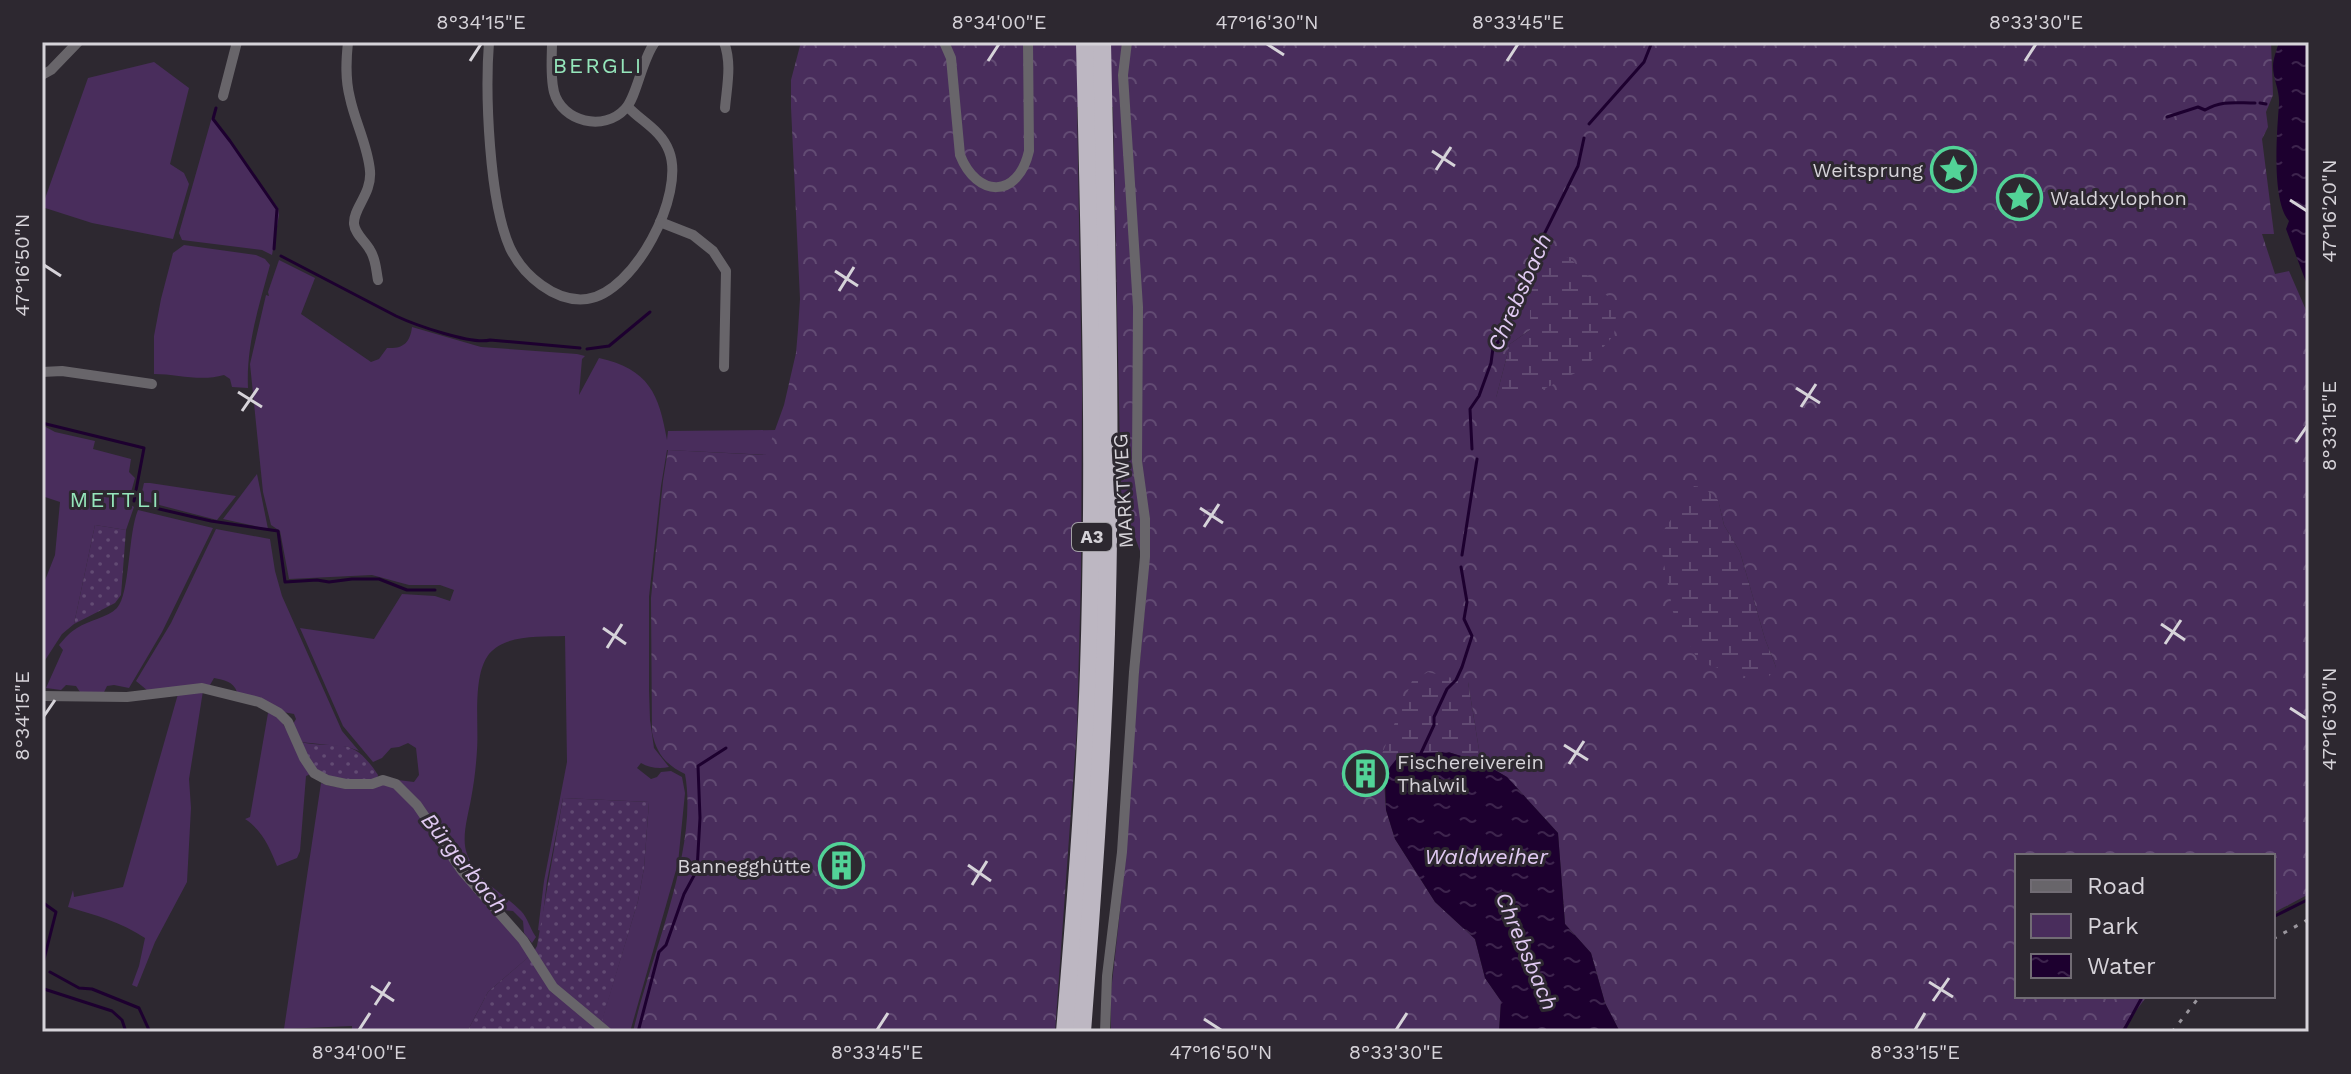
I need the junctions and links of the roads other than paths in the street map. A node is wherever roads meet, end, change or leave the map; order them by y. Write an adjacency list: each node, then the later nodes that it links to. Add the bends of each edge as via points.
1 (78, 42): 13 (street)
2 (237, 42): 14 (street)
3 (348, 42): 18 (street, via 346,79 370,172 354,224 372,254)
4 (489, 42): 17 (street, via 495,188 510,248 527,272 559,295 594,298 630,270)
5 (552, 42): 15 (street, via 554,92 568,112 585,121 602,121)
6 (655, 42): 15 (street)
7 (724, 42): 16 (street, via 729,71)
8 (944, 42): 9 (street, via 951,58 960,155 974,180 988,186 1004,186 1025,168)
9 (1028, 42)
10 (1085, 42): 24 (highway, A3, via 1091,576 1086,746)
11 (1102, 42): 25 (highway, A3, via 1108,535 1103,736)
12 (1127, 42): 26 (street, MARKTWEG, via 1123,75 1138,307 1137,461 1145,557)
13 (42, 75)
14 (223, 96)
15 (628, 107): 17 (street, via 658,132 671,155 671,183)
16 (725, 108)
17 (660, 222): 19 (street, via 693,235 726,271)
18 (378, 280)
19 (724, 367)
20 (42, 372): 21 (street)
21 (152, 384)
22 (42, 696): 23 (street, via 127,697 202,688 259,702 279,713 314,773 346,784 396,784 523,940 553,987)
23 (607, 1032)
24 (1065, 1032)
25 (1082, 1032)
26 (1105, 1032)

